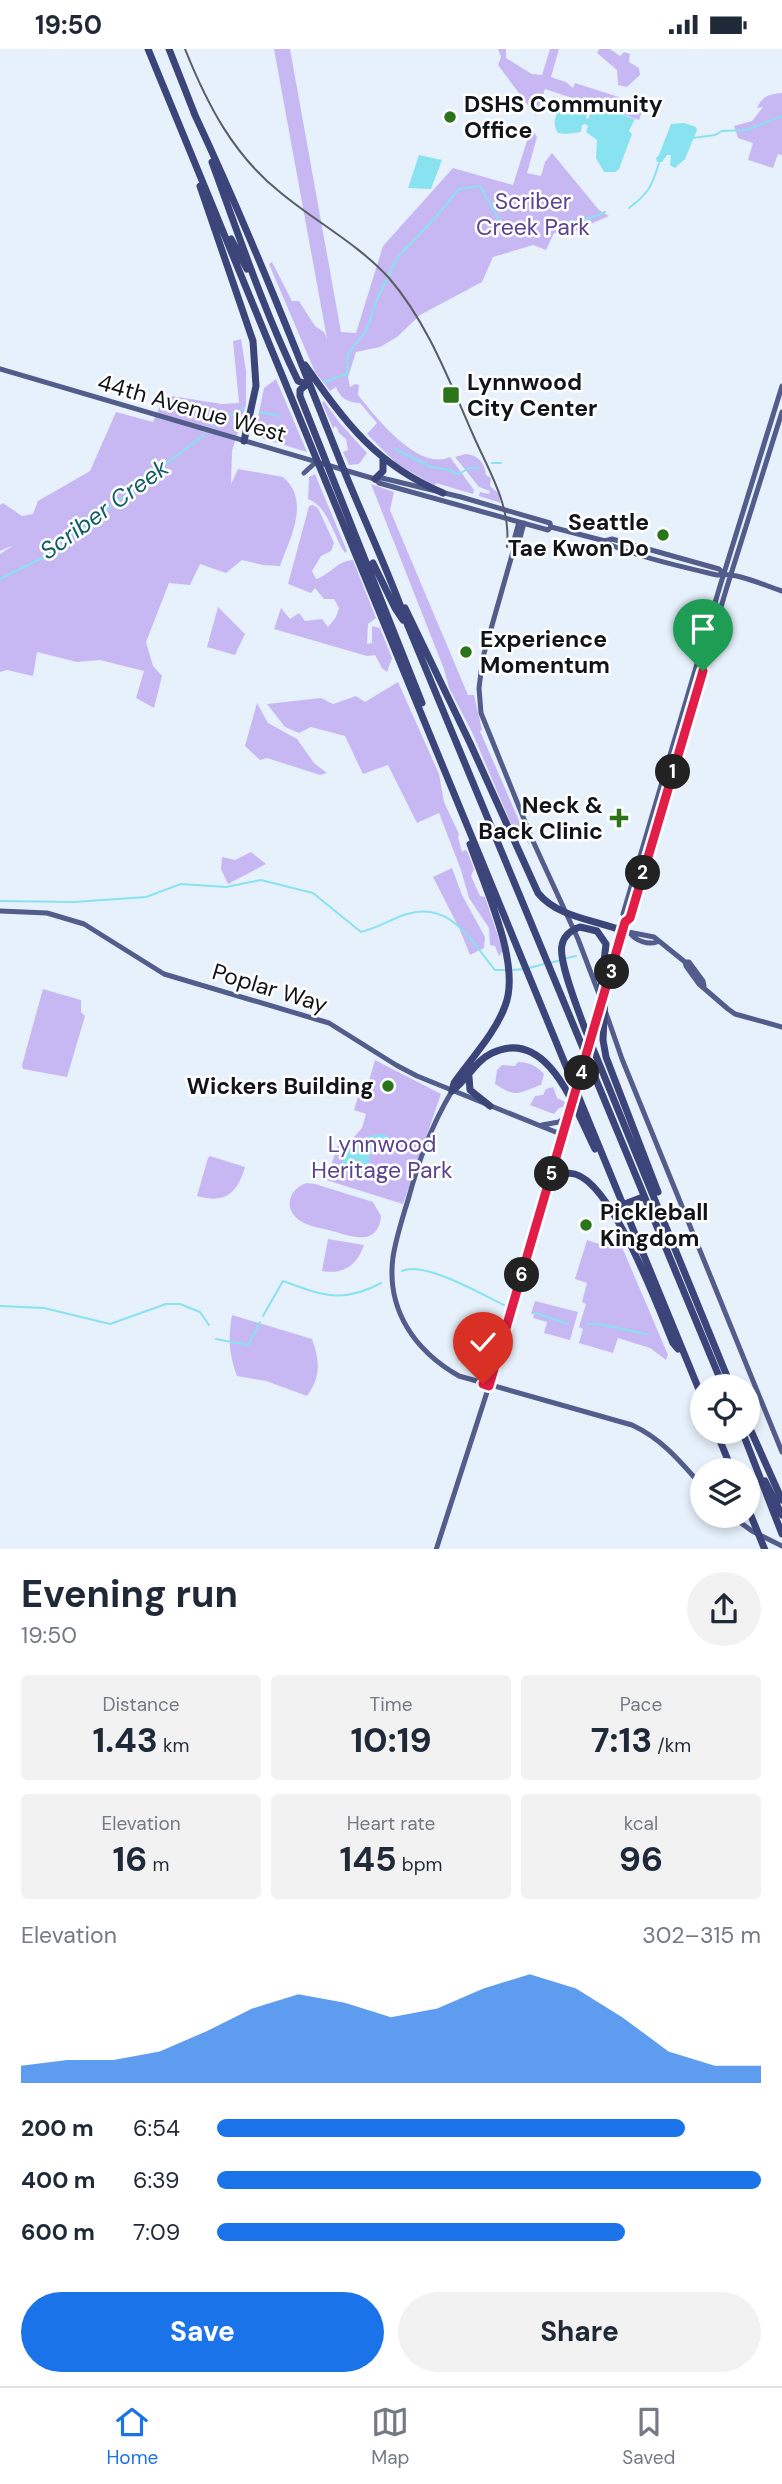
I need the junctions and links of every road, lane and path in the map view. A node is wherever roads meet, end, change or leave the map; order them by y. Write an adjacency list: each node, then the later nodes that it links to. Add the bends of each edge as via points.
1 (148, 49): 4 (highway)
2 (169, 49): 3 (highway)
3 (194, 113): 6 (highway); 7 (highway)
4 (184, 139): 5 (highway); 11 (highway, via 253,341 256,386)
5 (214, 208): 7 (highway); 28 (highway)
6 (299, 356): 12 (highway, via 338,413); 16 (highway, via 336,451)
7 (288, 363): 16 (highway, via 295,382 307,384 300,392)
8 (0, 369): 11 (main road, 44th Avenue West)
9 (782, 386): 23 (main road)
10 (782, 412): 24 (main road)
11 (244, 441): 13 (main road, 44th Avenue West)
12 (383, 458): 15 (highway, via 383,471); 17 (highway, via 415,481)
13 (316, 462): 14 (main road); 15 (main road, 44th Avenue West)
14 (304, 473)
15 (375, 479): 17 (main road, 44th Avenue West); 18 (main road, 44th Avenue West)
16 (344, 490): 25 (highway); 27 (highway, via 389,597); 28 (highway)
17 (443, 493): 19 (main road, 44th Avenue West, via 550,523)
18 (522, 522): 19 (main road, 44th Avenue West); 51 (main road, via 483,657 479,679 485,723 578,939)
19 (551, 527): 20 (main road, 44th Avenue West)
20 (606, 543): 21 (main road, 44th Avenue West, via 612,539); 22 (main road, 44th Avenue West)
21 (657, 552): 22 (main road); 23 (main road, 44th Avenue West)
22 (637, 554): 23 (main road, 44th Avenue West)
23 (724, 574): 24 (main road, 44th Avenue West); 30 (main road, via 623,914)
24 (731, 576): 26 (main road, 44th Avenue West); 30 (main road)
25 (396, 591): 27 (highway); 30 (highway, via 538,893 561,910)
26 (782, 591)
27 (408, 626): 42 (highway)
28 (457, 799): 35 (highway, via 510,977 503,1012); 40 (highway)
29 (0, 911): 35 (main road, Poplar Way, via 33,911 84,924 164,974 329,1023 396,1065)
30 (626, 929): 31 (main road); 33 (main road, via 654,937 689,962 717,1001 735,1014)
31 (605, 996): 32 (main road); 44 (highway, via 606,1057)
32 (597, 1024): 37 (main road); 44 (highway, via 606,943 597,931 580,927 566,935 562,946 569,981)
33 (782, 1027)
34 (470, 1073): 35 (highway); 36 (highway, via 470,1090); 40 (highway, via 485,1057 507,1049 542,1058 565,1091)
35 (452, 1091): 36 (main road, Poplar Way); 49 (main road, via 428,1135 395,1245 392,1273 401,1317 422,1350 444,1368)
36 (490, 1106): 38 (main road, Poplar Way)
37 (570, 1112): 38 (main road, via 551,1125); 39 (main road)
38 (536, 1124): 39 (main road, Poplar Way)
39 (563, 1135): 41 (main road)
40 (615, 1187): 43 (highway)
41 (546, 1193): 45 (highway, via 561,1176 569,1174 582,1177 599,1191 627,1238 673,1343); 49 (main road)
42 (643, 1197): 43 (highway); 47 (highway)
43 (622, 1205): 45 (highway)
44 (682, 1262): 48 (highway)
45 (684, 1356): 46 (highway)
46 (692, 1374)
47 (718, 1374)
48 (727, 1374)
49 (489, 1386): 53 (main road, via 632,1425 654,1436); 63 (main road)
50 (757, 1444): 52 (highway)
51 (782, 1452)
52 (765, 1463): 56 (highway); 57 (highway)
53 (690, 1473)
54 (760, 1475): 58 (highway)
55 (760, 1479): 61 (highway)
56 (782, 1500)
57 (782, 1509)
58 (782, 1515)
59 (751, 1528): 62 (main road)
60 (756, 1528): 64 (highway)
61 (782, 1535)
62 (782, 1546)
63 (436, 1549)
64 (765, 1549)

